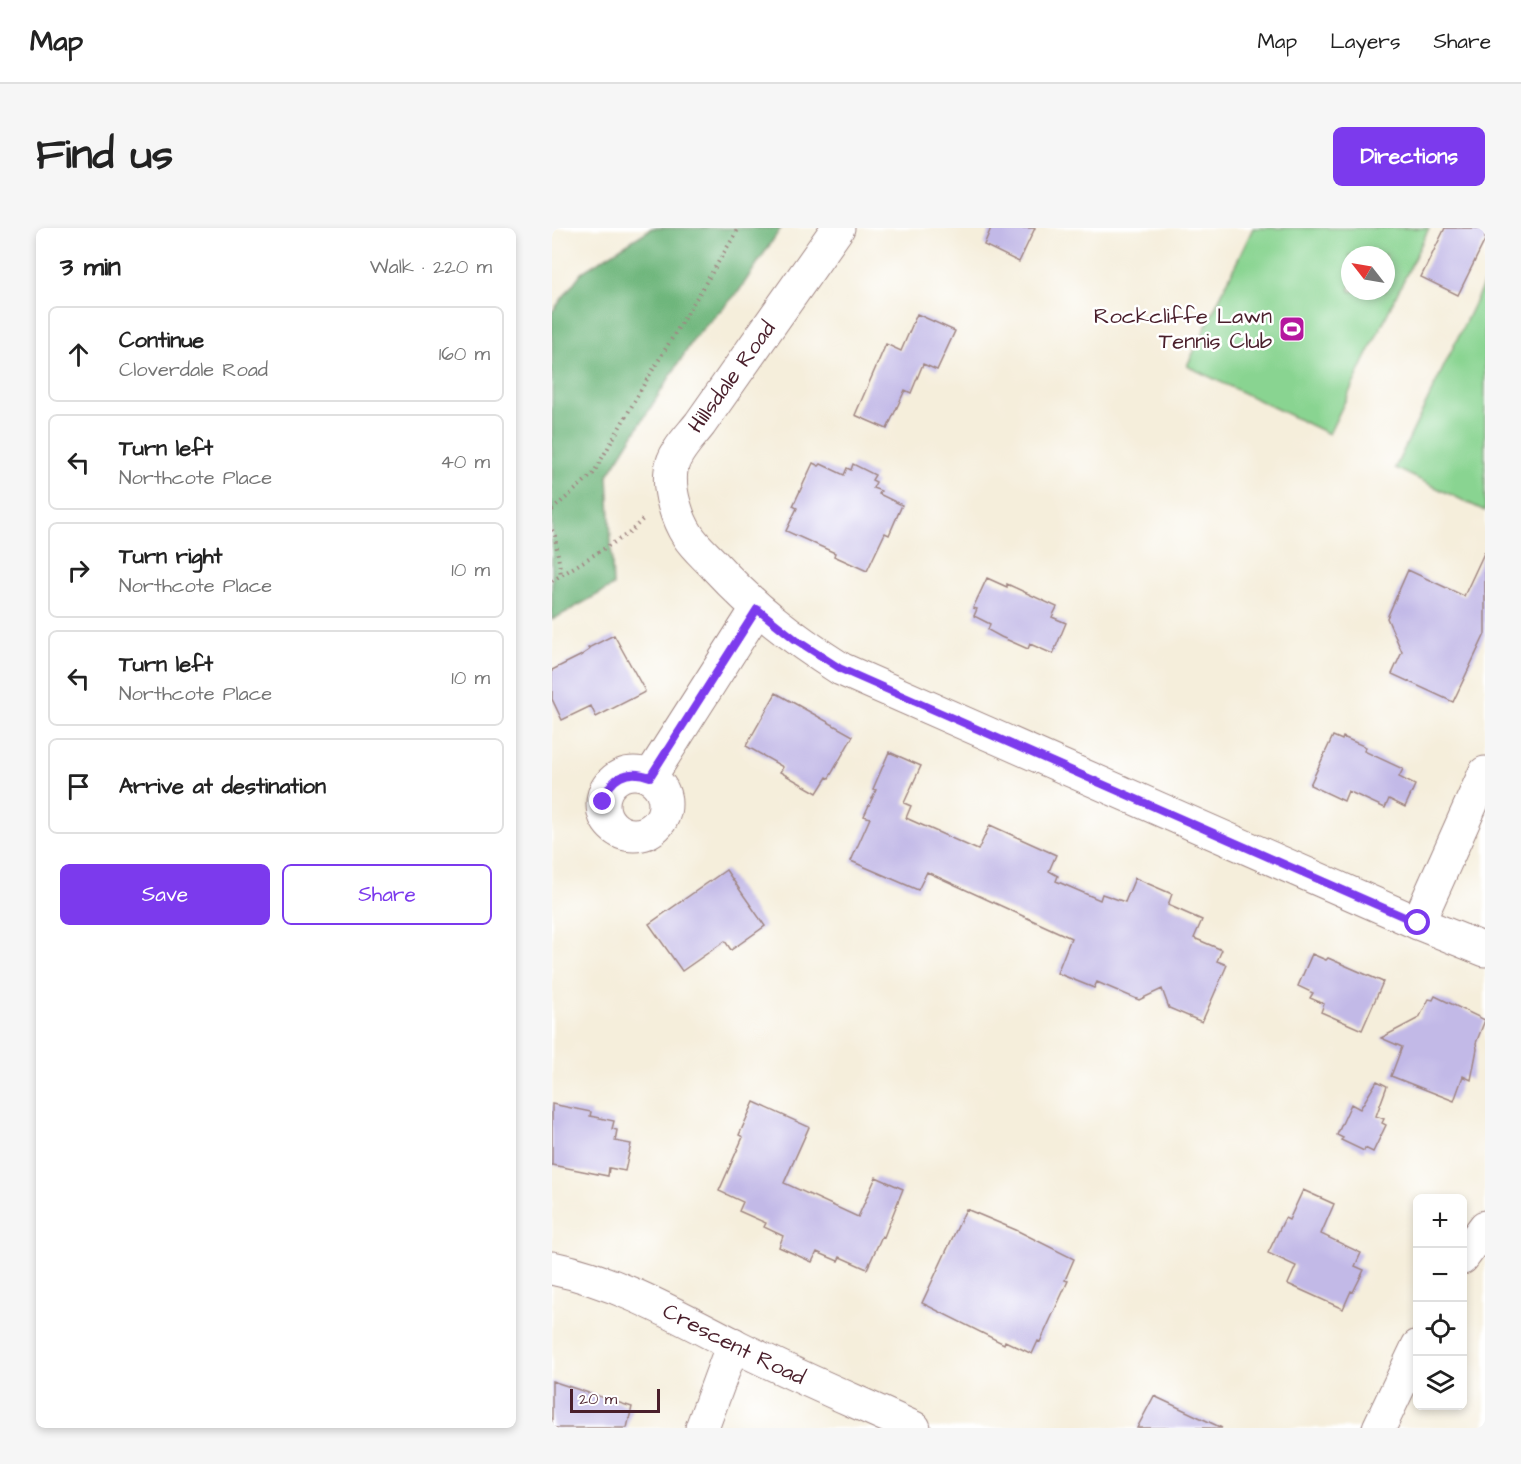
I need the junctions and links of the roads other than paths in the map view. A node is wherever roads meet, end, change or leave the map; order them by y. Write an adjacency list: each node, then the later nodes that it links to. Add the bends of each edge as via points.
1 (838, 228): 2 (street, Hillsdale Road, via 680,449 671,468 671,490 688,537)
2 (757, 609): 4 (street); 5 (street, via 841,669)
3 (1485, 773): 5 (street)
4 (650, 777)
5 (1418, 923): 6 (street)
6 (1485, 950)
7 (1485, 1227): 8 (street)
8 (1467, 1251)
9 (552, 1268): 10 (street, Crescent Road, via 576,1273 666,1308)
10 (733, 1344): 12 (street); 13 (street, Crescent Road)
11 (1413, 1356): 14 (street)
12 (702, 1428)
13 (914, 1428)
14 (1378, 1428)

